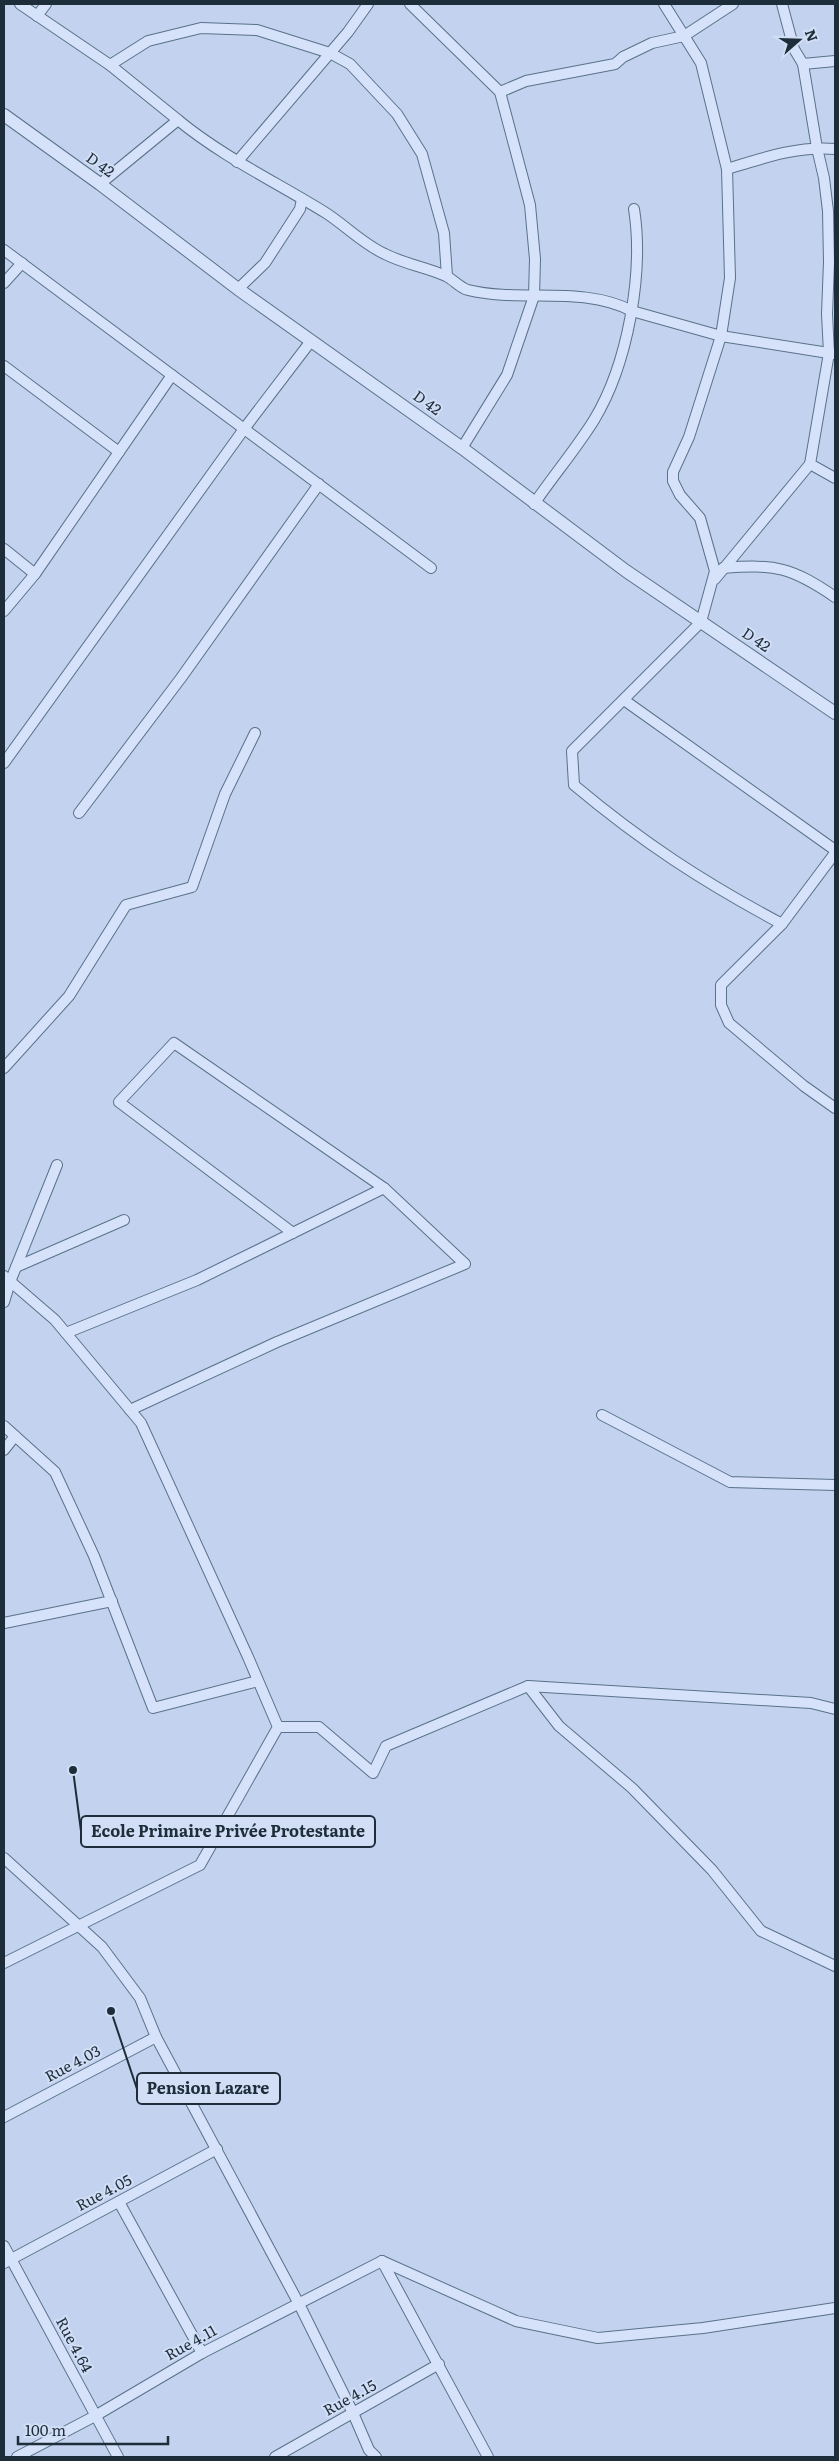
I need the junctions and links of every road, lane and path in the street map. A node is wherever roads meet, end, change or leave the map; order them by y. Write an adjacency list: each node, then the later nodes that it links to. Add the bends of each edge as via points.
1 (20, 4): 8 (street)
2 (46, 4): 8 (street)
3 (368, 4): 10 (street)
4 (410, 4): 14 (street)
5 (664, 4): 9 (street)
6 (733, 4): 9 (street)
7 (782, 4): 12 (street, via 794,48)
8 (37, 16): 13 (street)
9 (684, 36): 14 (street, via 652,43 614,64 526,82); 20 (street, via 701,63)
10 (330, 53): 13 (street, via 256,30 202,28 148,41); 19 (street); 27 (street, via 350,64 397,114 422,154 444,233)
11 (835, 61): 12 (street)
12 (803, 64): 17 (street)
13 (110, 65): 16 (street)
14 (500, 92): 30 (street, via 530,205 535,259)
15 (4, 115): 21 (street, D 42 / D 42)
16 (178, 120): 19 (street); 21 (street)
17 (816, 148): 18 (street); 20 (street, via 790,150); 25 (street, via 824,178)
18 (835, 149)
19 (237, 162): 22 (street)
20 (727, 169): 32 (street, via 730,278)
21 (100, 184): 29 (street, D 42 / D 42)
22 (302, 199): 27 (street, via 385,254); 29 (street, via 300,209 265,263)
23 (634, 209): 31 (street, via 638,234)
24 (4, 250): 26 (street)
25 (832, 262): 34 (street, via 827,314)
26 (22, 263): 28 (street); 36 (street)
27 (447, 276): 30 (street, via 465,289 491,295)
28 (4, 283)
29 (238, 289): 33 (street, D 42 / D 42)
30 (534, 296): 31 (street, via 571,295); 38 (street, via 507,375)
31 (632, 311): 32 (street); 43 (street, via 615,372 594,419)
32 (721, 336): 34 (street); 48 (street, via 690,437 673,472 673,481 680,495 700,518 715,566)
33 (311, 341): 37 (street); 38 (street, D 42 / D 42)
34 (832, 353): 40 (street)
35 (4, 366): 39 (street)
36 (172, 375): 37 (street); 39 (street)
37 (244, 429): 42 (street); 55 (street)
38 (462, 448): 43 (street, D 42 / D 42)
39 (119, 452): 47 (street)
40 (810, 464): 41 (street); 46 (street)
41 (835, 478)
42 (319, 484): 45 (street); 56 (street, via 181,678)
43 (534, 504): 51 (street, D 42 / D 42)
44 (4, 549): 47 (street)
45 (431, 568)
46 (723, 568): 48 (street); 49 (street, via 770,566 791,571)
47 (35, 574): 50 (street)
48 (714, 580): 51 (street)
49 (835, 597)
50 (4, 611)
51 (701, 622): 52 (street); 53 (street, D 42 / D 42)
52 (624, 700): 57 (street); 58 (street, via 572,751 574,785 677,864)
53 (835, 714)
54 (255, 733): 59 (street, via 225,794 192,887 126,905 69,996)
55 (4, 763)
56 (79, 813)
57 (835, 852): 58 (street)
58 (782, 924): 60 (street, via 721,985 721,1005 729,1023)
59 (4, 1068)
60 (835, 1108)
61 (58, 1165): 65 (street)
62 (384, 1188): 64 (street); 64 (street, via 174,1043 119,1102); 69 (street, via 465,1264 277,1342)
63 (124, 1220): 65 (street)
64 (293, 1233): 68 (street, via 197,1280)
65 (16, 1267): 66 (street)
66 (7, 1279): 67 (street); 68 (street)
67 (4, 1302)
68 (66, 1332): 69 (street)
69 (130, 1410): 77 (street, via 141,1423)
70 (602, 1415): 74 (street, via 730,1482)
71 (4, 1426): 72 (street)
72 (15, 1436): 73 (street); 75 (street, via 55,1472)
73 (4, 1450)
74 (835, 1484)
75 (112, 1602): 76 (street); 77 (street, via 153,1708)
76 (4, 1623)
77 (258, 1681): 80 (street)
78 (528, 1686): 79 (street, via 811,1703); 80 (street, via 386,1746 373,1773 319,1727); 84 (street, via 559,1726 632,1788 712,1870 761,1931)
79 (835, 1709)
80 (278, 1727): 82 (street, via 200,1865)
81 (4, 1858): 82 (street)
82 (80, 1925): 83 (street); 85 (street, via 102,1947 140,1998)
83 (4, 1962)
84 (835, 1966)
85 (156, 2038): 86 (street, Rue 4.03); 87 (street)
86 (4, 2117)
87 (217, 2149): 88 (street, Rue 4.05); 92 (street)
88 (119, 2202): 90 (street, Rue 4.05); 94 (street)
89 (4, 2246): 90 (street, Rue 4.64)
90 (8, 2261): 97 (street, Rue 4.64)
91 (382, 2261): 92 (street, Rue 4.11); 93 (street, via 516,2321 598,2338 703,2328); 95 (street)
92 (299, 2304): 94 (street, Rue 4.11); 96 (street)
93 (835, 2308)
94 (202, 2353): 97 (street, Rue 4.11)
95 (439, 2364): 96 (street, Rue 4.15); 102 (street)
96 (353, 2413): 98 (street); 101 (street, Rue 4.15)
97 (95, 2416): 99 (street, Rue 4.11); 100 (street, Rue 4.64)
98 (371, 2455)
99 (17, 2457)
100 (118, 2457)
101 (275, 2457)
102 (488, 2457)

